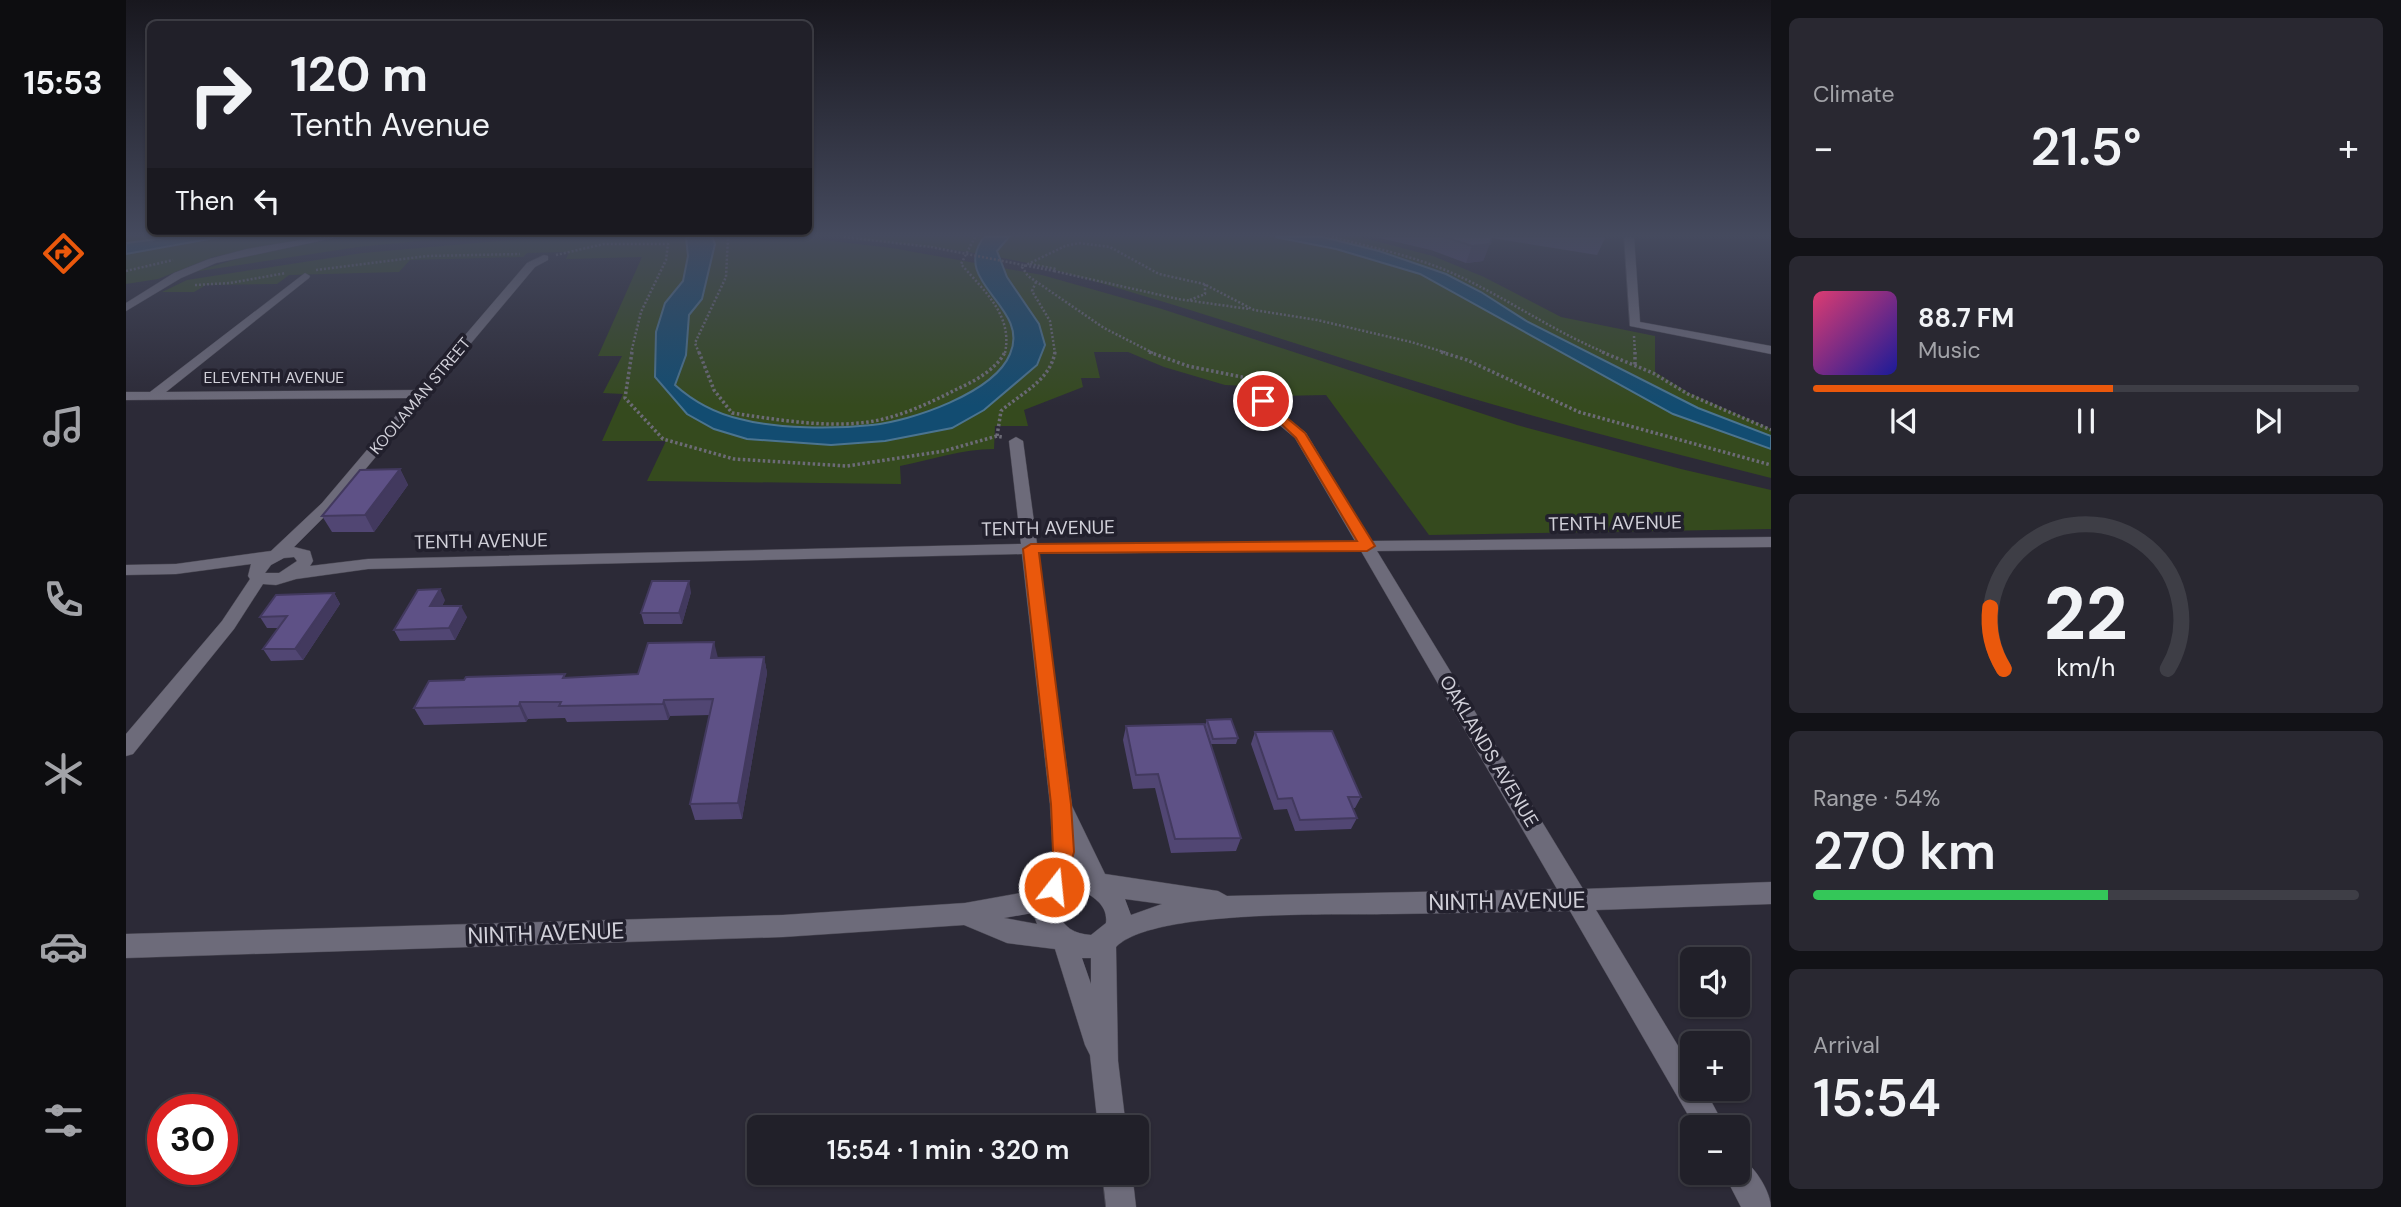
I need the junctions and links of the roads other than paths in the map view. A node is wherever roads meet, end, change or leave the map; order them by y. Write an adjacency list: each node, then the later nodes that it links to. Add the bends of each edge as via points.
1 (148, 293): 5 (street)
2 (284, 293): 10 (street)
3 (507, 293): 8 (street, KOOLAMAN STREET)
4 (1632, 293): 6 (street, via 1634,327)
5 (130, 305)
6 (1771, 350)
7 (1256, 385): 14 (street, OAKLANDS AVENUE, via 1269,410 1301,436)
8 (422, 394): 10 (street, ELEVENTH AVENUE); 12 (street, KOOLAMAN STREET)
9 (126, 396): 10 (street, ELEVENTH AVENUE)
10 (153, 396)
11 (1016, 441): 15 (street)
12 (327, 506): 16 (street, KOOLAMAN STREET); 17 (street, KOOLAMAN STREET)
13 (1771, 542): 14 (street, TENTH AVENUE)
14 (1367, 546): 15 (street, TENTH AVENUE); 28 (street, OAKLANDS AVENUE)
15 (1031, 549): 18 (street, TENTH AVENUE); 24 (street)
16 (275, 555): 17 (street, TENTH AVENUE); 19 (street); 22 (street, KOOLAMAN STREET, via 261,564)
17 (303, 555): 18 (street, TENTH AVENUE); 21 (street, KOOLAMAN STREET, via 303,565)
18 (368, 564): 21 (street, TENTH AVENUE)
19 (176, 569): 20 (street); 22 (street)
20 (126, 570)
21 (293, 574): 22 (street, TENTH AVENUE)
22 (263, 577): 23 (street, via 267,590 228,625)
23 (126, 748)
24 (1061, 804): 25 (street); 26 (street, via 1064,852)
25 (1097, 884): 26 (street, via 1082,878 1066,880); 29 (street, NINTH AVENUE); 31 (street, via 1116,905 1118,919)
26 (1050, 893): 30 (street, NINTH AVENUE); 32 (street, via 1047,921)
27 (1771, 893): 28 (street, NINTH AVENUE)
28 (1576, 900): 29 (street, NINTH AVENUE); 36 (street, OAKLANDS AVENUE)
29 (1242, 905): 31 (street, NINTH AVENUE, via 1160,916)
30 (965, 914): 32 (street, NINTH AVENUE, via 1007,931); 33 (street, NINTH AVENUE, via 783,926)
31 (1109, 936): 32 (street, via 1091,946); 34 (street)
32 (1063, 940): 34 (street)
33 (126, 946)
34 (1104, 1061): 35 (street)
35 (1111, 1115)
36 (1704, 1115)
37 (1118, 1185): 39 (street)
38 (1745, 1185): 40 (street)
39 (1121, 1207)
40 (1758, 1207)

